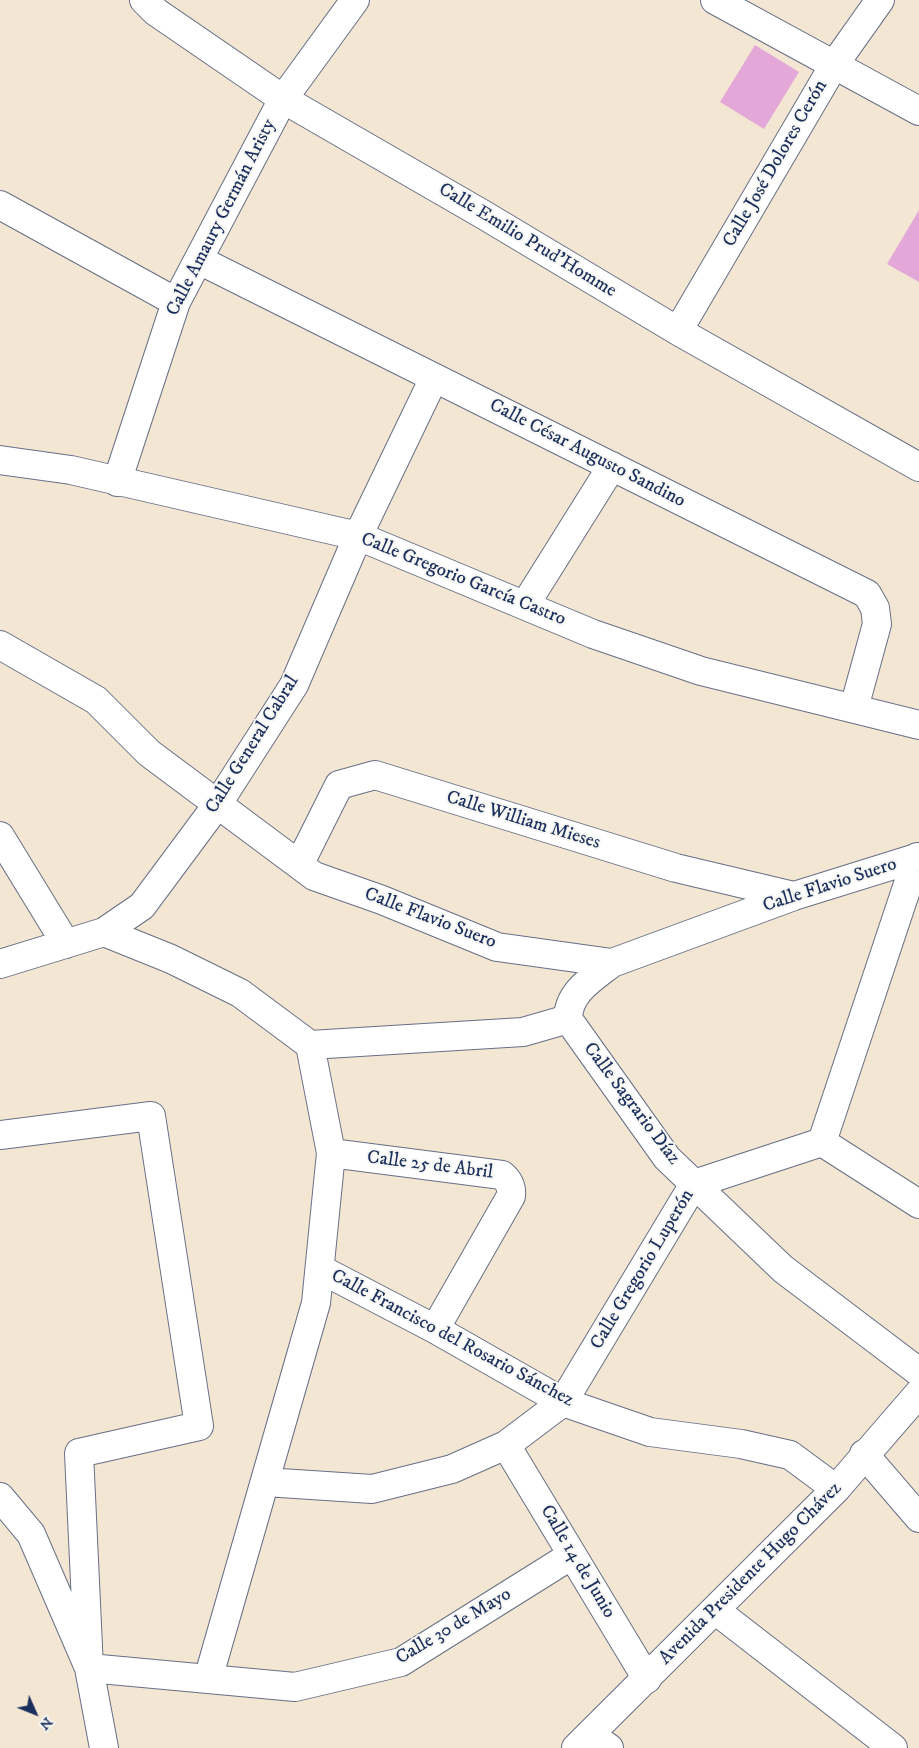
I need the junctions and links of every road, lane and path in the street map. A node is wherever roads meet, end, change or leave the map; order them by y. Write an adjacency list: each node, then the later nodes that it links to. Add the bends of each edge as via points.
1 (144, 0): 6 (street, Calle Emilio Prud'Homme, via 156,12)
2 (355, 0): 6 (street, Calle Amaury Germán Aristy)
3 (715, 0): 5 (street)
4 (880, 0): 5 (street, Calle José Dolores Cerón)
5 (834, 66): 7 (street); 11 (street, Calle José Dolores Cerón)
6 (283, 99): 9 (street, Calle Amaury Germán Aristy); 11 (street, Calle Emilio Prud'Homme)
7 (919, 111)
8 (0, 205): 10 (street)
9 (199, 260): 10 (street, Calle Amaury Germán Aristy); 12 (street, Calle César Augusto Sandino)
10 (176, 302): 16 (street, Calle Amaury Germán Aristy)
11 (678, 331): 15 (street, Calle Emilio Prud'Homme)
12 (434, 378): 14 (street, Calle César Augusto Sandino); 17 (street, Calle General Cabral)
13 (0, 460): 16 (street, Calle Gregorio García Castro, via 71,470)
14 (612, 466): 18 (street); 20 (street, Calle César Augusto Sandino, via 867,594 875,608 877,624)
15 (919, 466)
16 (117, 482): 17 (street, Calle Gregorio García Castro)
17 (358, 536): 18 (street, Calle Gregorio García Castro); 22 (street, Calle General Cabral, via 294,685)
18 (525, 605): 20 (street, Calle Gregorio García Castro, via 593,634 701,671)
19 (0, 645): 22 (street, Calle Flavio Suero, via 96,700 149,753)
20 (854, 708): 21 (street, Calle Gregorio García Castro)
21 (919, 725)
22 (217, 805): 25 (street, Calle Flavio Suero); 27 (street, Calle General Cabral, via 142,906)
23 (0, 836): 28 (street)
24 (918, 857): 26 (street, Calle Flavio Suero); 34 (street)
25 (299, 865): 26 (street, Calle William Mieses, via 338,784 375,775 676,868); 29 (street, Calle Flavio Suero, via 314,876 497,947)
26 (794, 896): 29 (street, Calle Flavio Suero)
27 (104, 932): 28 (street, Calle General Cabral); 32 (street, via 171,959 240,994)
28 (66, 944): 30 (street, Calle General Cabral)
29 (612, 963): 31 (street, via 584,985 568,1007)
30 (0, 964)
31 (568, 1019): 32 (street, via 522,1032); 36 (street, Calle Sagrario Díaz, via 667,1158)
32 (310, 1045): 35 (street)
33 (0, 1136): 51 (street, via 151,1116 199,1426 79,1453)
34 (822, 1142): 36 (street, Calle Gregorio Luperón); 37 (street)
35 (331, 1153): 38 (street); 39 (street, Calle 25 de Abril, via 502,1175 508,1180 511,1196)
36 (694, 1184): 40 (street, Calle Sagrario Díaz, via 783,1269); 42 (street, Calle Gregorio Luperón)
37 (919, 1204)
38 (320, 1269): 39 (street, Calle Francisco del Rosario Sánchez); 45 (street, via 316,1303)
39 (435, 1329): 42 (street, Calle Francisco del Rosario Sánchez)
40 (919, 1372)
41 (919, 1393): 44 (street, Avenida Presidente Hugo Chávez)
42 (563, 1402): 43 (street, Calle Gregorio Luperón); 46 (street, Calle Francisco del Rosario Sánchez, via 650,1432 741,1444 790,1455)
43 (506, 1445): 45 (street, Calle Gregorio Luperón, via 452,1469 372,1489); 49 (street, Calle 14 de Junio)
44 (864, 1454): 46 (street, Avenida Presidente Hugo Chávez); 48 (street)
45 (265, 1482): 52 (street)
46 (836, 1489): 50 (street, Avenida Presidente Hugo Chávez)
47 (0, 1497): 51 (street, via 31,1534)
48 (919, 1518)
49 (572, 1555): 52 (street, Calle 30 de Mayo, via 401,1662 295,1687); 53 (street, Calle 14 de Junio)
50 (715, 1610): 53 (street, Avenida Presidente Hugo Chávez); 56 (street)
51 (89, 1668): 52 (street, Calle 30 de Mayo); 55 (street)
52 (208, 1679)
53 (647, 1679): 54 (street, Avenida Presidente Hugo Chávez)
54 (592, 1744)
55 (104, 1748)
56 (893, 1748)

